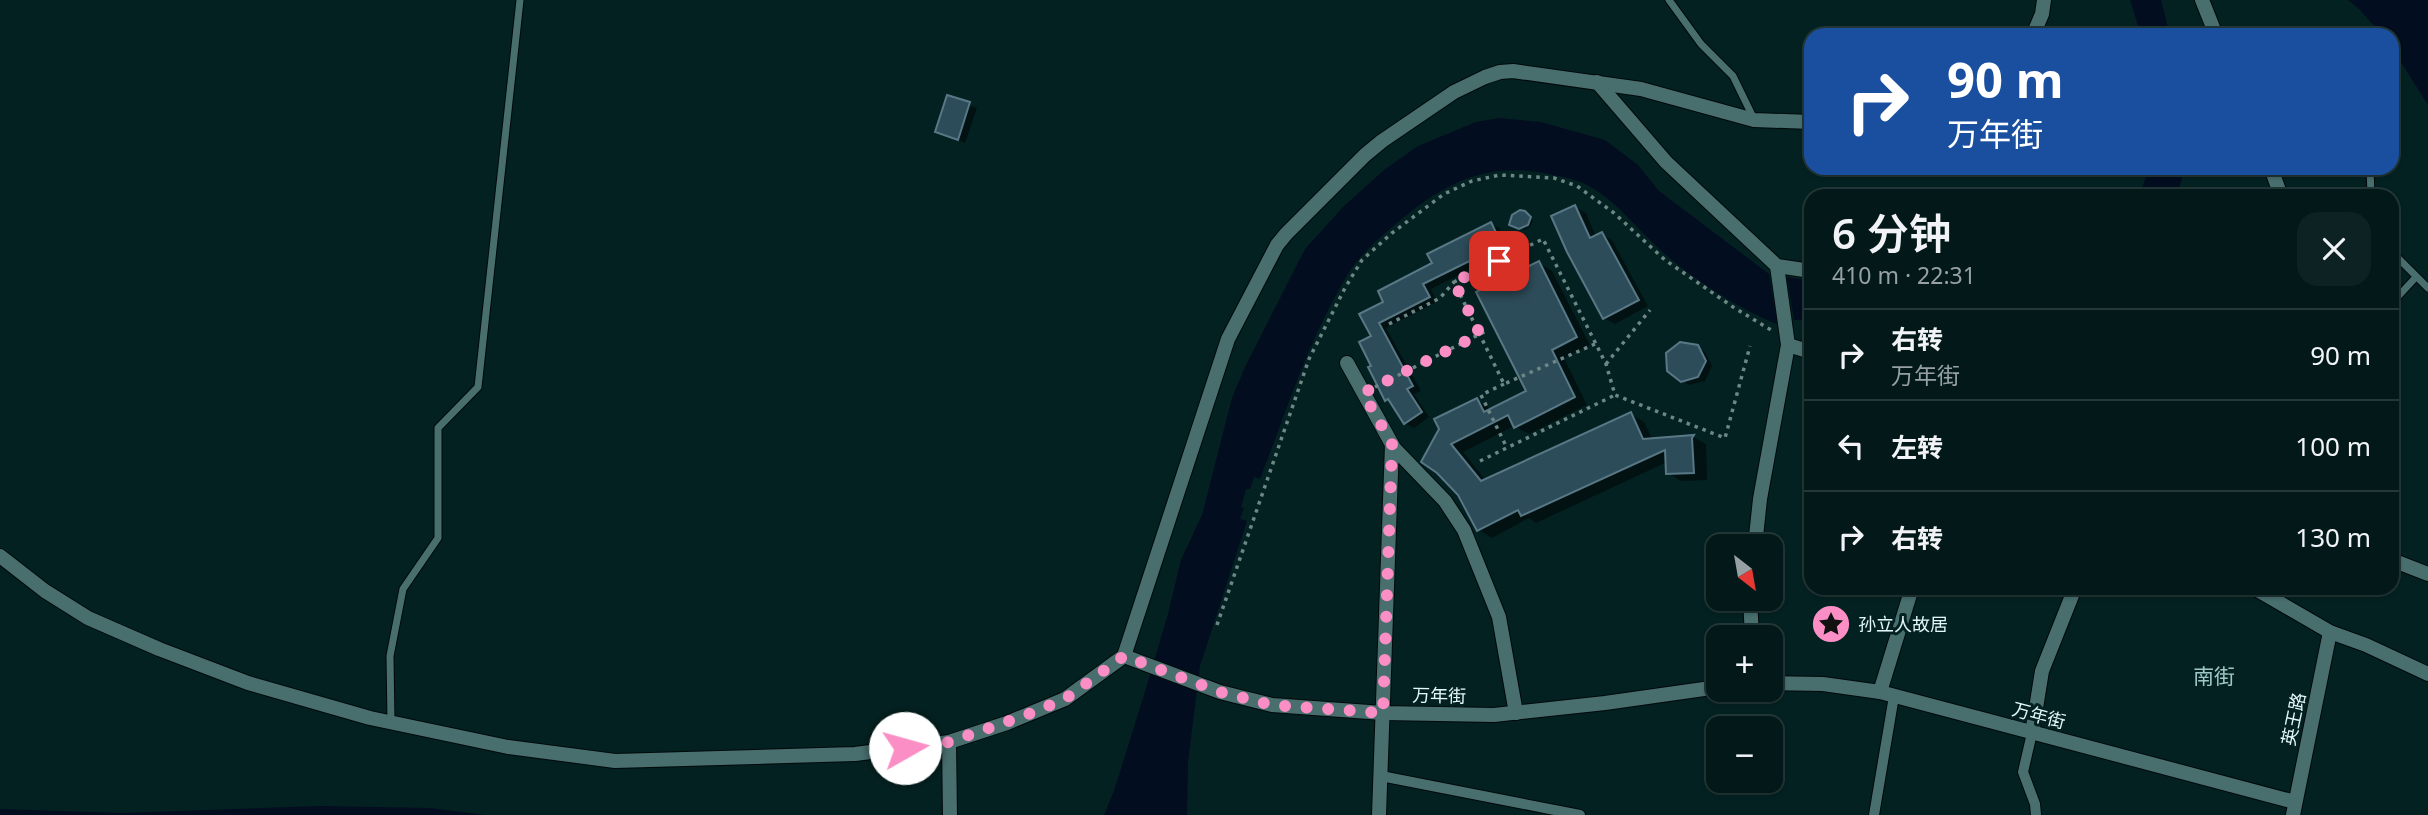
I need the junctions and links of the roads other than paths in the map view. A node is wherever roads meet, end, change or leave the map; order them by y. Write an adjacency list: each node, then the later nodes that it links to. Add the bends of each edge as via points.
1 (520, 0): 35 (lane, via 478,387 438,428 438,538 403,589 390,656)
2 (1669, 0): 8 (lane, via 1701,44 1733,76)
3 (2044, 0): 5 (street)
4 (2202, 0): 6 (street)
5 (2036, 28)
6 (2213, 28)
7 (1597, 82): 8 (street, via 1641,89); 11 (street, via 1666,162); 28 (street, via 1513,71 1485,77 1454,92 1365,155 1286,234 1228,339)
8 (1754, 120): 9 (street)
9 (1804, 122)
10 (2399, 259): 13 (lane)
11 (1777, 265): 12 (street); 16 (street)
12 (1804, 270)
13 (2416, 277): 14 (lane); 15 (lane)
14 (2428, 288)
15 (2399, 295)
16 (1784, 337): 17 (street); 20 (street)
17 (1804, 348)
18 (1347, 363): 19 (street)
19 (1392, 444): 33 (street); 34 (street, via 1445,501 1464,530 1499,617)
20 (1756, 534)
21 (0, 556): 35 (street, via 88,618 159,649 248,683)
22 (2399, 563): 23 (street)
23 (2428, 574)
24 (1910, 595): 32 (street)
25 (2072, 595): 36 (street, via 2042,671)
26 (2266, 595): 27 (street)
27 (2330, 632): 29 (street); 39 (street, 英王路)
28 (1124, 656): 33 (street, 万年街, via 1220,692 1272,705); 37 (street, via 1065,699)
29 (2428, 674)
30 (1783, 683): 32 (street, 万年街)
31 (1706, 689): 34 (street, 万年街)
32 (1887, 694): 36 (street, 万年街); 43 (street)
33 (1383, 713): 34 (street, 万年街); 38 (street)
34 (1516, 713)
35 (391, 723): 37 (street, via 508,747 615,761 855,754)
36 (2032, 733): 39 (street, 万年街); 44 (street, via 2023,772)
37 (949, 742): 40 (street)
38 (1381, 776): 41 (street); 42 (street)
39 (2294, 809)
40 (950, 815)
41 (1379, 815)
42 (1580, 815)
43 (1874, 815)
44 (2036, 815)

